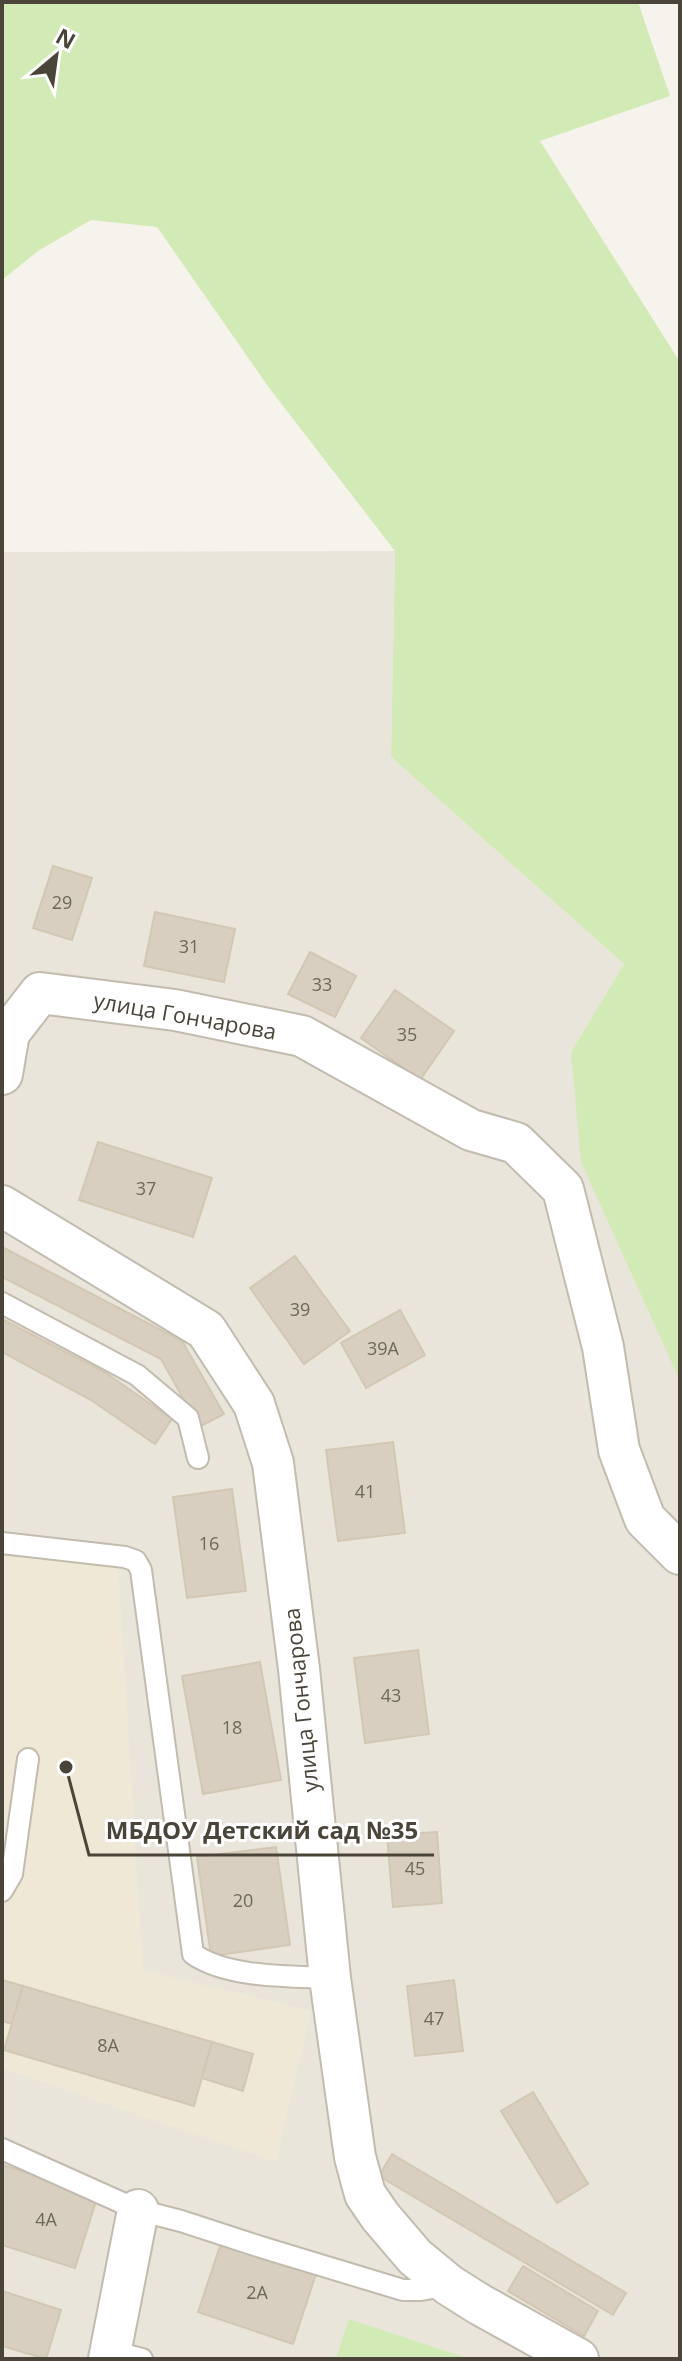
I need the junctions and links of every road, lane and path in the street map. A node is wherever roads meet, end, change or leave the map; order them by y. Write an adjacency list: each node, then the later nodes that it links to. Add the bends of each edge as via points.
1 (2, 1074): 6 (street, улица Гончарова, via 9,1033 40,993 175,1010 302,1036 471,1130 516,1143 563,1189 603,1347 619,1450 645,1519)
2 (2, 1206): 9 (street, улица Гончарова, via 206,1330 254,1404 273,1463)
3 (2, 1303): 4 (lane, via 137,1375 188,1418)
4 (198, 1458)
5 (2, 1543): 9 (lane, via 136,1561 193,1954 260,1974)
6 (680, 1554)
7 (28, 1759): 8 (lane, via 12,1874)
8 (2, 1891)
9 (330, 1978): 12 (street, улица Гончарова, via 365,2194 415,2257)
10 (2, 2149): 11 (lane)
11 (138, 2210): 12 (lane, via 403,2290); 13 (street)
12 (449, 2285): 14 (street, улица Гончарова)
13 (120, 2356)
14 (578, 2359)

